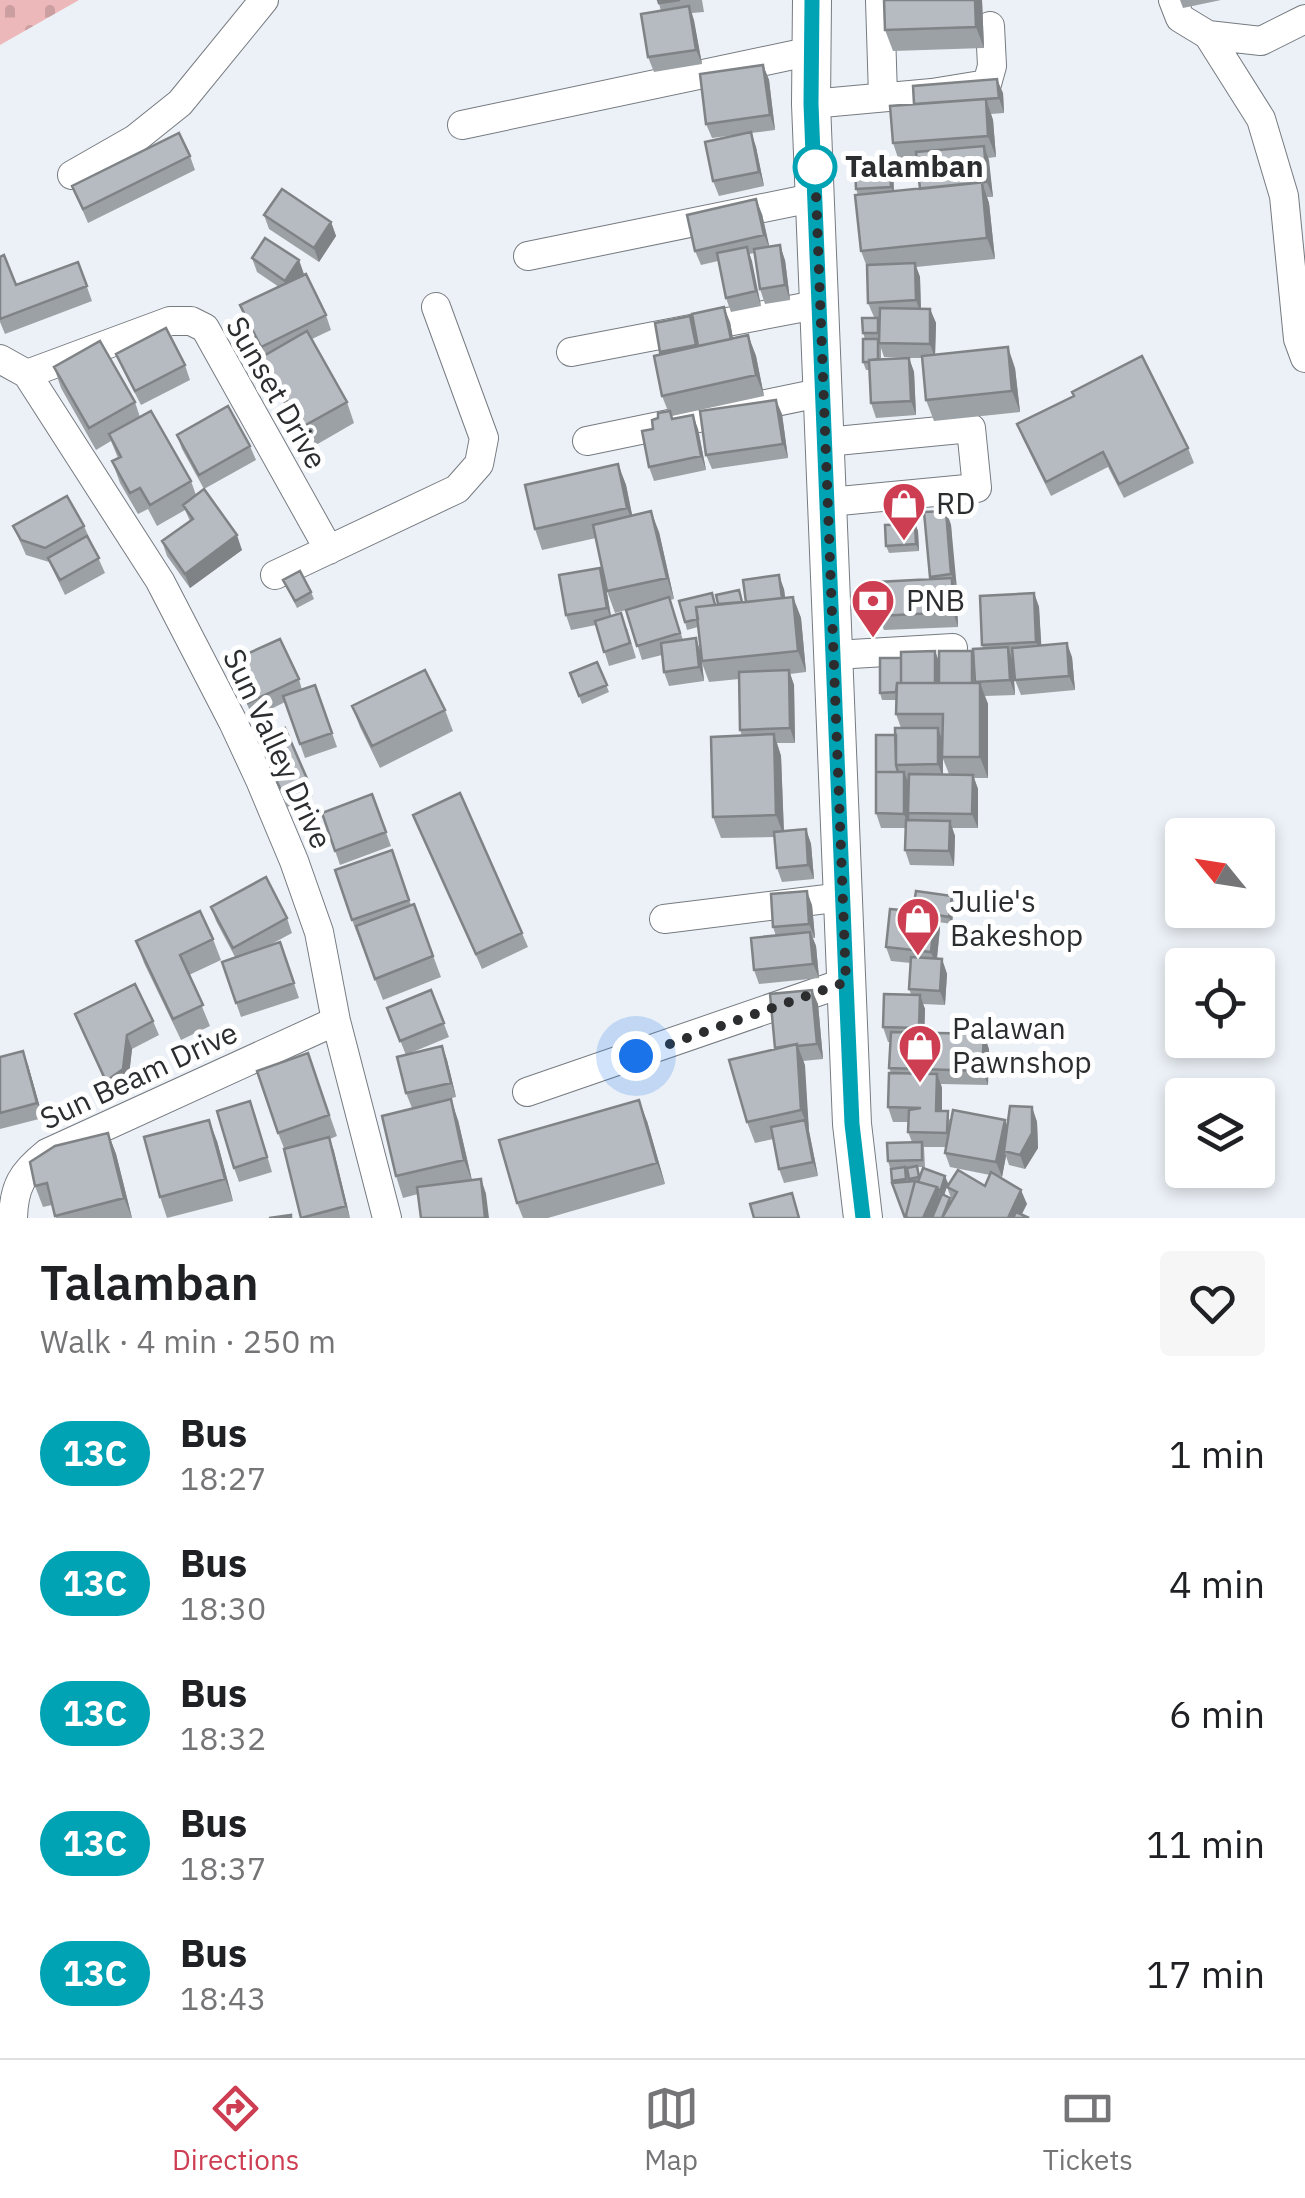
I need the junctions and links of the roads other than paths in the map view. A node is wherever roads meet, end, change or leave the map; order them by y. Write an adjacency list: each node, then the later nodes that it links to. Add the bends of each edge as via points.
1 (264, 0): 12 (street, via 180,103)
2 (812, 0): 8 (main road)
3 (880, 0): 9 (street)
4 (1174, 0): 7 (street, via 1180,18)
5 (1305, 20): 7 (street, via 1260,41)
6 (990, 26): 9 (street, via 988,84)
7 (1208, 35): 13 (street, via 1261,119)
8 (812, 51): 10 (main road); 11 (street)
9 (883, 96): 10 (street)
10 (811, 104): 14 (main road)
11 (462, 125)
12 (72, 175)
13 (1294, 195): 19 (street, via 1298,339)
14 (817, 197): 15 (street); 16 (main road)
15 (528, 256)
16 (821, 304): 18 (street); 22 (main road)
17 (436, 307): 26 (street, via 484,438 479,464 456,489)
18 (572, 352)
19 (1305, 358)
20 (0, 359): 21 (street, Sun Valley Drive)
21 (27, 374): 26 (street, Sunset Drive, via 170,322 206,328); 33 (street, Sun Valley Drive, via 160,581 234,722 319,932)
22 (824, 392): 23 (street); 24 (main road)
23 (587, 441)
24 (826, 442): 25 (main road); 25 (street, via 972,428 977,488)
25 (829, 502): 29 (main road)
26 (329, 550): 27 (street)
27 (275, 575)
28 (952, 648): 29 (street)
29 (835, 655): 30 (main road)
30 (843, 897): 31 (street); 32 (main road)
31 (664, 919)
32 (846, 982): 34 (street); 37 (main road)
33 (336, 1021): 35 (street, Sun Beam Drive, via 47,1152 26,1169); 36 (street, Sun Valley Drive)
34 (527, 1092)
35 (8, 1216)
36 (387, 1218)
37 (864, 1218)

